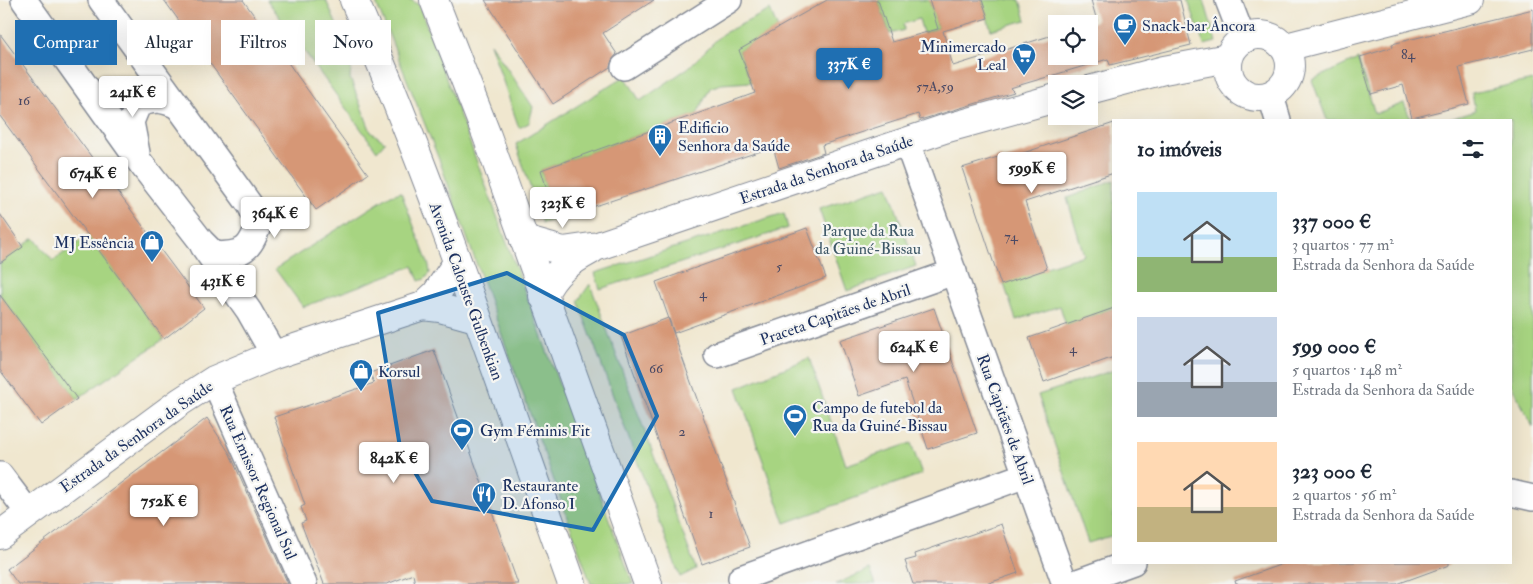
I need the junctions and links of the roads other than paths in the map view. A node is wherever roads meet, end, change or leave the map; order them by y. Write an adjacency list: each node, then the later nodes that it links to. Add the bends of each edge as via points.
1 (24, 0): 15 (street)
2 (101, 0): 8 (street)
3 (354, 0): 24 (street, Avenida Calouste Gulbenkian, via 394,91)
4 (434, 0): 21 (street)
5 (729, 0): 13 (street)
6 (1228, 0): 10 (street)
7 (1470, 0): 9 (street)
8 (127, 36)
9 (1286, 47): 10 (street, via 1259,35); 18 (street, via 1292,64)
10 (1235, 49): 14 (street); 18 (street, via 1229,74 1234,85 1244,94)
11 (146, 65): 15 (street, via 147,77 142,91 131,102 115,103)
12 (148, 65): 17 (street)
13 (624, 68)
14 (1098, 88)
15 (90, 93): 20 (street)
16 (1048, 100): 19 (street, Estrada da Senhora da Saúde)
17 (178, 106): 20 (street, via 163,100 150,100 138,105 131,122); 22 (street, via 250,205 259,224 252,245 236,255 215,255)
18 (1274, 108)
19 (907, 142): 23 (street, Estrada da Senhora da Saúde); 25 (street, Rua Capitães de Abril)
20 (139, 161): 22 (street)
21 (524, 240): 23 (street, via 563,251); 26 (street)
22 (200, 242): 29 (street, via 249,311)
23 (598, 246): 26 (street, via 559,270)
24 (457, 263): 27 (street, via 436,294); 28 (street, Avenida Calouste Gulbenkian)
25 (954, 272): 30 (street, Praceta Capitães de Abril); 33 (street, Rua Capitães de Abril)
26 (543, 296): 42 (street)
27 (423, 306): 28 (street); 29 (street, Estrada da Senhora da Saúde)
28 (476, 318): 41 (street, Avenida Calouste Gulbenkian)
29 (274, 355): 31 (street, Estrada da Senhora da Saúde)
30 (717, 355)
31 (214, 380): 36 (street, Estrada da Senhora da Saúde); 40 (street, Rua Emissor Regional Sul)
32 (0, 475): 36 (street)
33 (1026, 475): 39 (street); 43 (street, Rua Capitães de Abril)
34 (1512, 493): 35 (street)
35 (1533, 498)
36 (28, 512): 37 (street, Estrada da Senhora da Saúde)
37 (0, 535)
38 (1127, 564): 44 (street)
39 (741, 578)
40 (304, 584)
41 (572, 584)
42 (648, 584)
43 (1065, 584)
44 (1072, 584)

